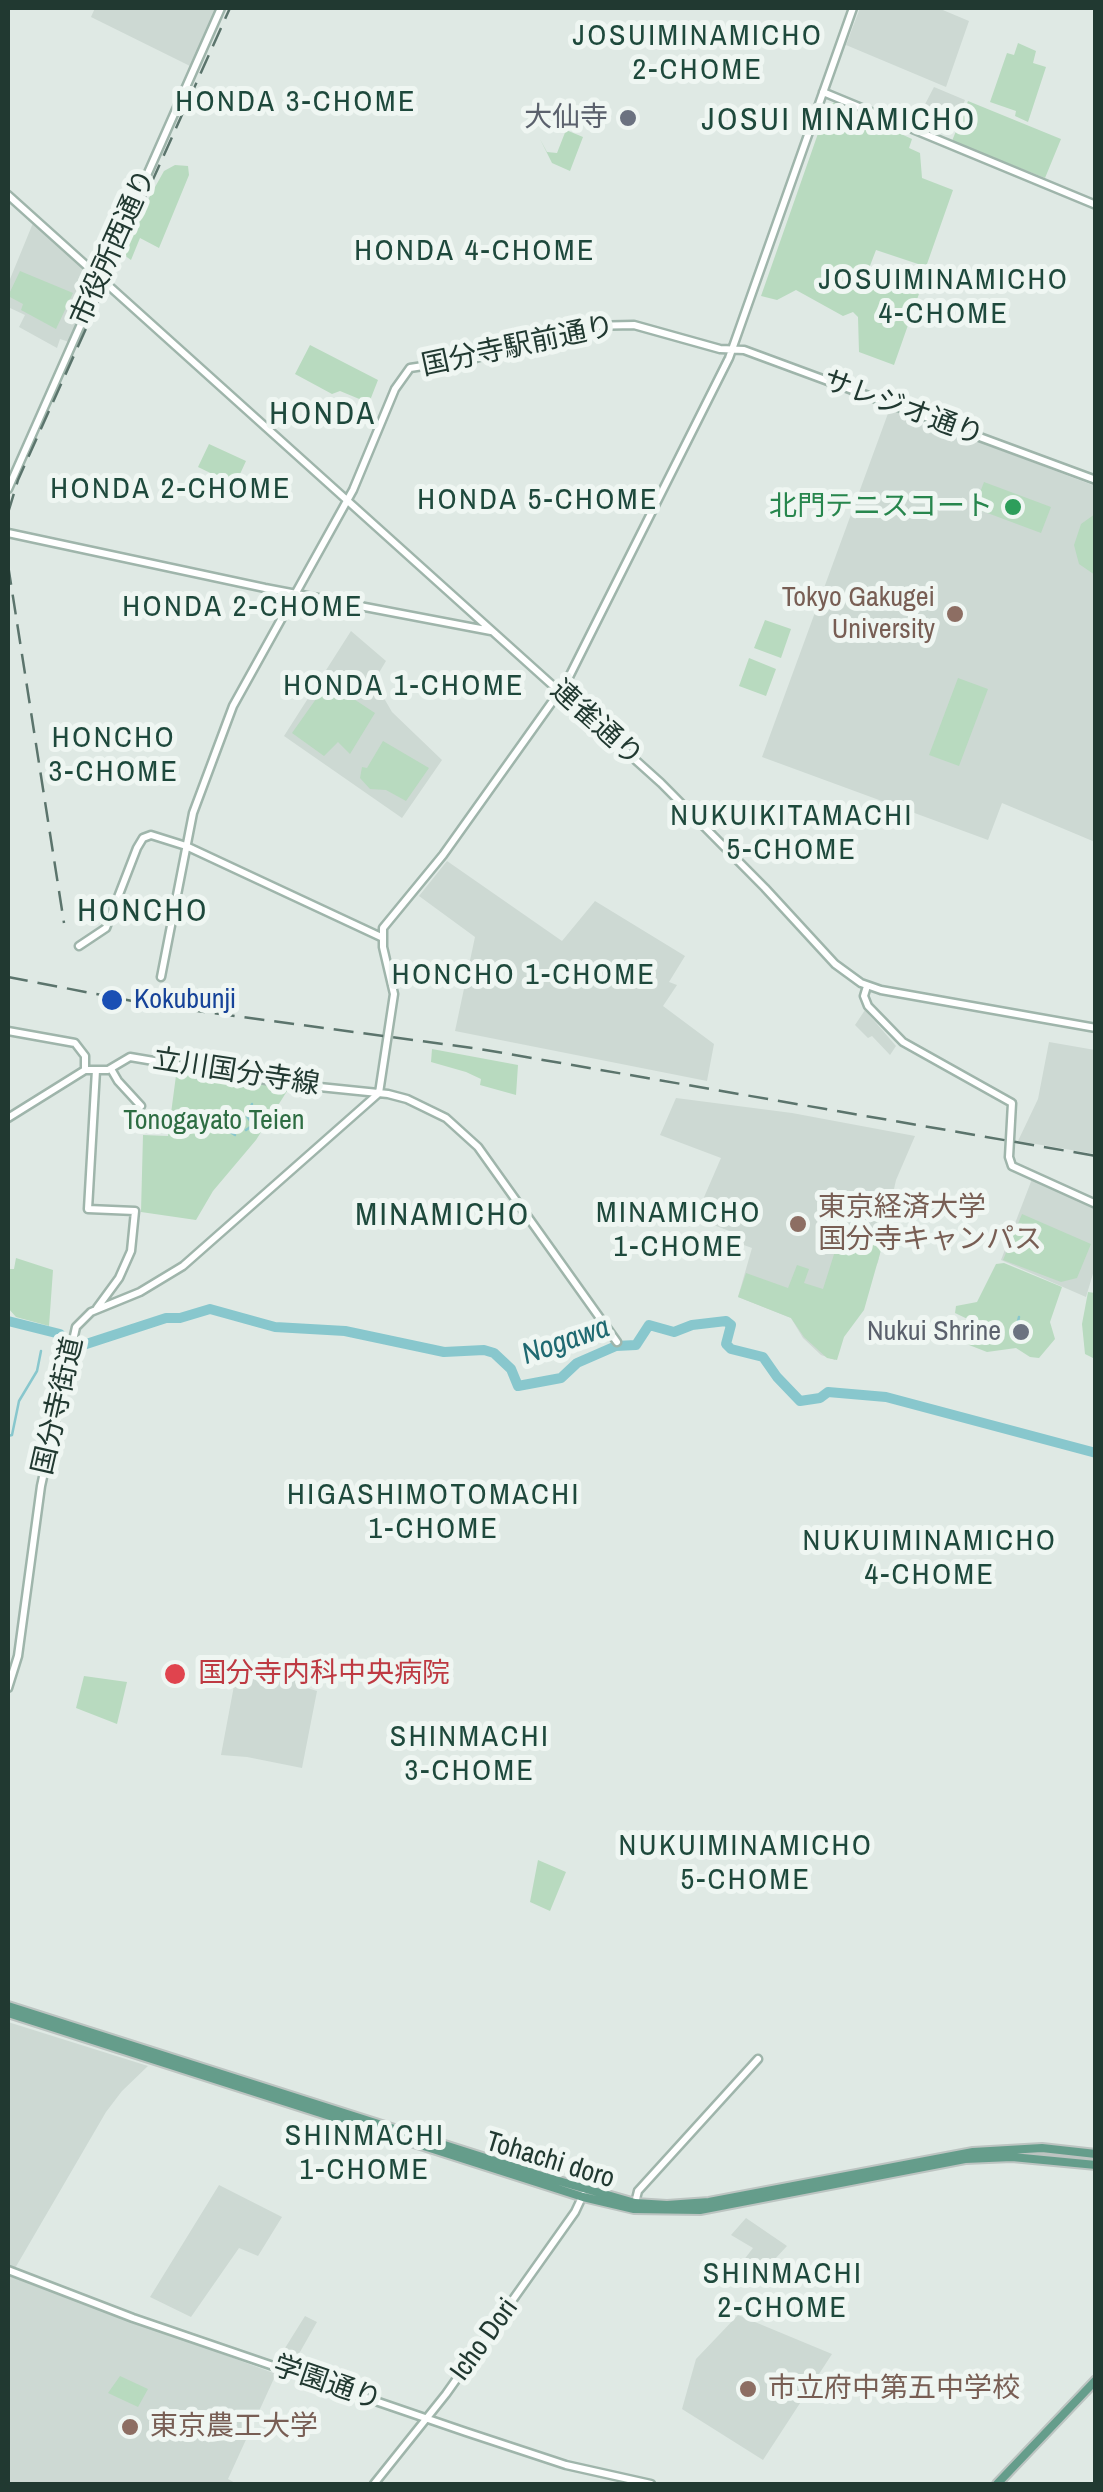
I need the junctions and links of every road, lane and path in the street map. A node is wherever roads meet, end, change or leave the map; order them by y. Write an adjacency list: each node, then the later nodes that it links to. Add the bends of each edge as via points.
1 (221, 8): 6 (street, 市役所西通り)
2 (853, 8): 3 (street)
3 (823, 92): 5 (street); 7 (street)
4 (8, 196): 6 (street, 連雀通り)
5 (1096, 205)
6 (100, 278): 9 (street, 市役所西通り); 10 (street, 連雀通り)
7 (733, 349): 8 (street, サレジオ通り); 10 (street, 国分寺駅前通り, via 605,324 476,358 415,366 396,389); 14 (street)
8 (1096, 480)
9 (8, 489)
10 (348, 501): 12 (street, 国分寺駅前通り); 13 (street, 連雀通り)
11 (8, 534): 12 (street)
12 (296, 594): 13 (street); 15 (street, 国分寺駅前通り, via 233,706)
13 (492, 632): 14 (street, 連雀通り)
14 (560, 691): 16 (street); 19 (street, 連雀通り, via 673,795 821,952)
15 (186, 846): 16 (street); 17 (street, via 143,838 106,928); 18 (street, 国分寺駅前通り)
16 (381, 937): 25 (street, via 394,994)
17 (79, 946)
18 (161, 977)
19 (867, 986): 20 (street); 28 (street, 連雀通り, via 866,1002 898,1037 1012,1103 1012,1166)
20 (1096, 1028)
21 (8, 1031): 23 (street, via 75,1043 85,1056)
22 (111, 1068): 24 (street, 立川国分寺線); 25 (street, 立川国分寺線, via 134,1057); 26 (street)
23 (84, 1070): 24 (street, 立川国分寺線); 27 (street)
24 (96, 1070): 29 (street, via 88,1209 135,1211 132,1251)
25 (379, 1093): 29 (street, 国分寺街道, via 183,1266); 30 (street, 立川国分寺線, via 428,1108 470,1138)
26 (141, 1106)
27 (8, 1118)
28 (1096, 1204)
29 (96, 1309): 31 (street, 国分寺街道, via 79,1322 68,1351)
30 (617, 1342)
31 (8, 1688)
32 (8, 2010): 36 (main road, Tohachi doro)
33 (758, 2059): 37 (street)
34 (1096, 2154): 37 (main road, Tohachi doro, via 1042,2148 973,2152 709,2202)
35 (1096, 2165): 36 (main road, Tohachi doro, via 965,2159 683,2212 634,2209)
36 (584, 2193): 37 (main road, Tohachi doro); 40 (street, Icho Dori)
37 (635, 2202)
38 (8, 2270): 40 (street, 学園通り)
39 (1096, 2380): 43 (main road)
40 (427, 2419): 41 (street, Icho Dori); 42 (street, 学園通り, via 562,2464)
41 (374, 2484)
42 (650, 2484)
43 (997, 2484)

